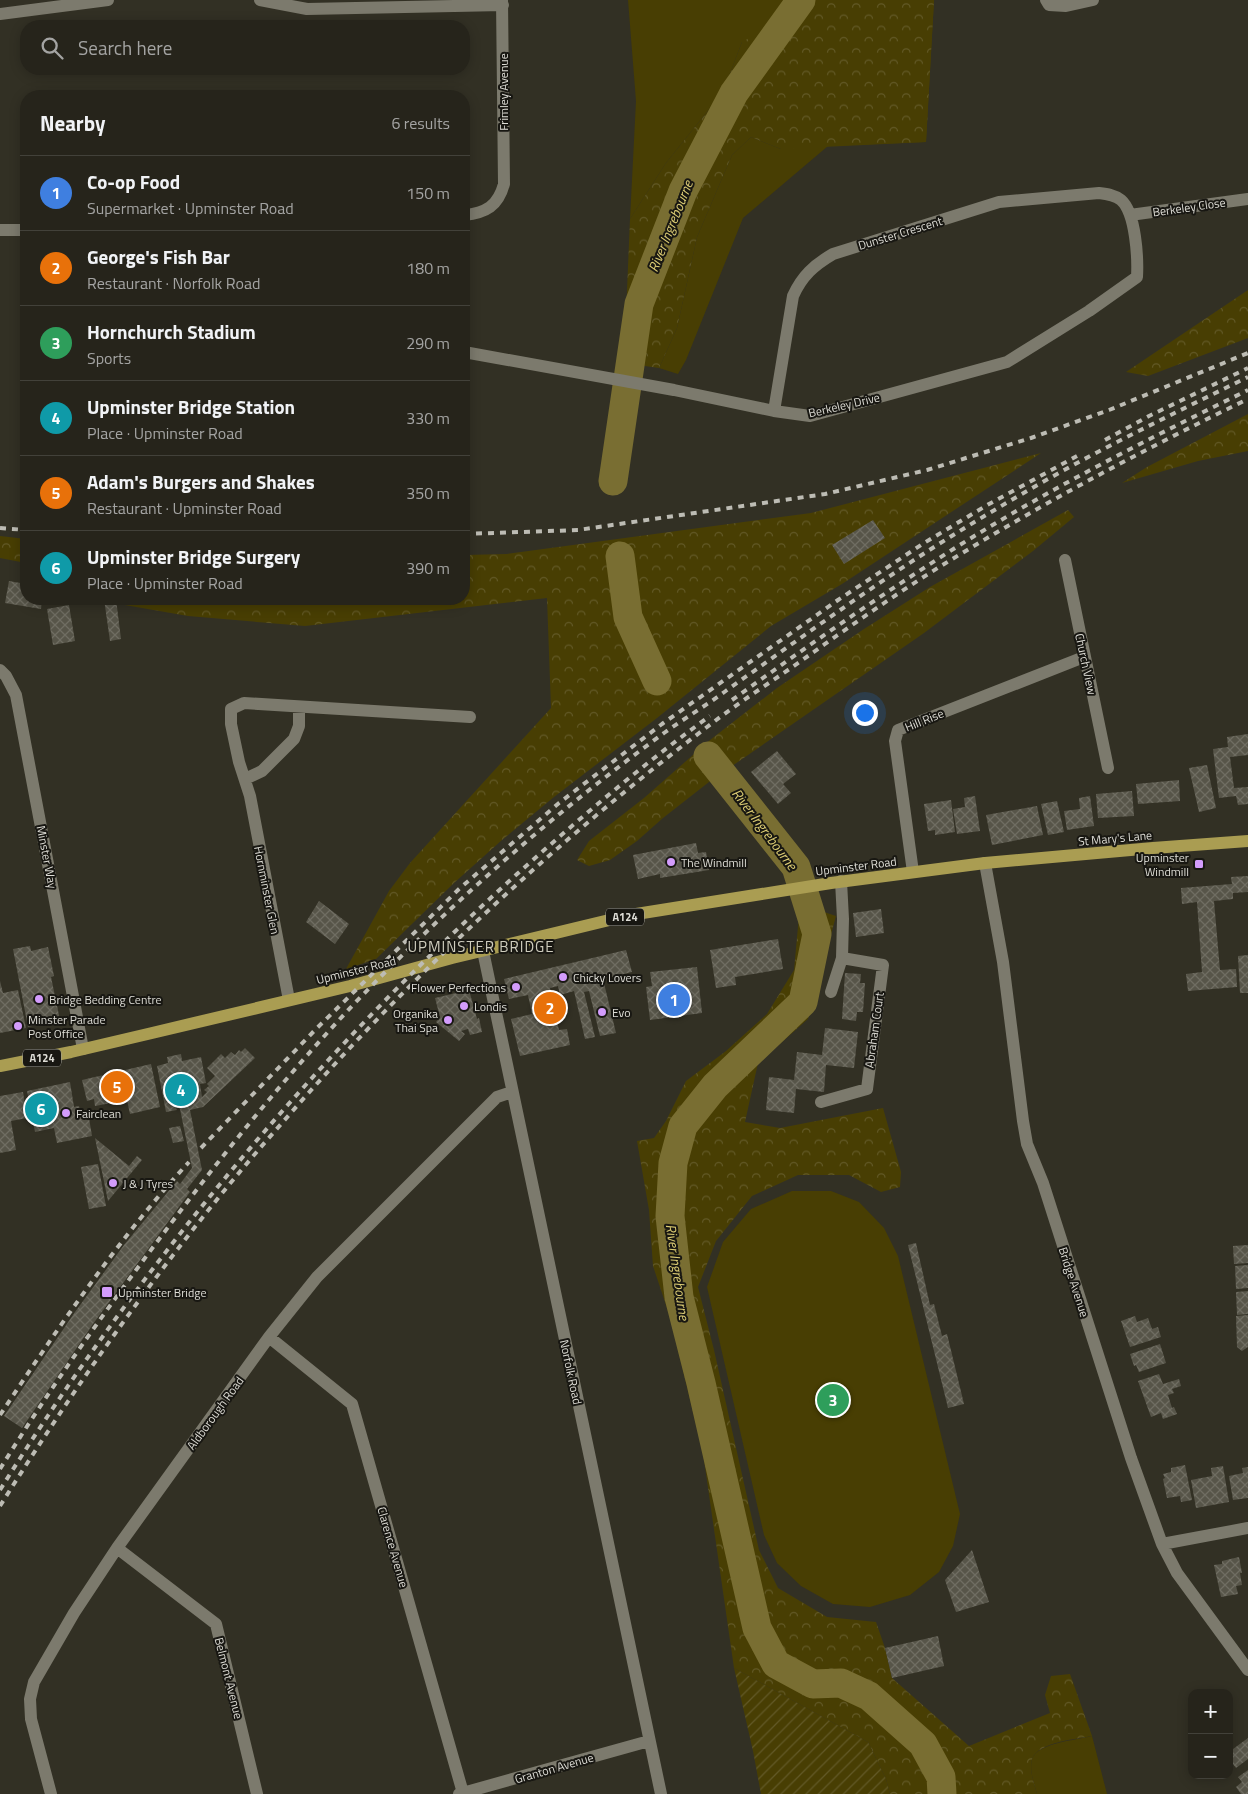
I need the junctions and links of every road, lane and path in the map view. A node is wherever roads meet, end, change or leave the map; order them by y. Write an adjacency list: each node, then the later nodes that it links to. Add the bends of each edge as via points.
1 (108, 0): 6 (street)
2 (260, 0): 5 (street, via 307,9)
3 (1046, 0): 4 (street, via 1049,5 1066,6)
4 (1093, 0)
5 (503, 3): 8 (street, Frimley Avenue, via 504,184 501,196 490,208)
6 (0, 14)
7 (1248, 199): 9 (street, Berkeley Close)
8 (470, 214)
9 (1130, 215): 13 (street, Berkeley Drive, via 1138,260 1137,277 1006,362 810,416); 13 (street, Dunster Crescent, via 1121,200 1099,193 999,202 833,254 806,272 793,296)
10 (0, 230): 11 (street)
11 (20, 230)
12 (470, 353): 13 (street, Berkeley Drive)
13 (774, 411)
14 (1065, 560): 15 (street, Church View)
15 (1084, 657): 19 (street, Church View); 23 (street, Hill Rise, via 898,730 895,741)
16 (0, 670): 29 (street, Minster Way, via 16,695)
17 (299, 707): 18 (street, Hornminster Glen); 20 (street, via 299,726 294,740 262,771); 20 (street, Hornminster Glen, via 244,703 231,709 238,762)
18 (470, 717)
19 (1108, 768)
20 (245, 779): 28 (street, Hornminster Glen)
21 (1248, 841): 22 (main road, St Mary's Lane / A124)
22 (985, 863): 23 (main road, Upminster Road / A124); 35 (street, Bridge Avenue, via 1003,962 1027,1144 1043,1183 1131,1458)
23 (913, 872): 24 (main road, Upminster Road / A124)
24 (841, 882): 25 (main road, Upminster Road / A124, via 630,915); 26 (street)
25 (483, 950): 28 (main road, Upminster Road / A124); 31 (street, Norfolk Road)
26 (842, 958): 27 (street); 32 (street, Abraham Court, via 883,965 866,1089)
27 (831, 992)
28 (289, 1000): 29 (main road, Upminster Road / A124)
29 (83, 1049): 30 (main road, Upminster Road / A124)
30 (0, 1066)
31 (512, 1092): 33 (street, Aldborough Road, via 497,1097 324,1270); 38 (street, Norfolk Road)
32 (821, 1102)
33 (270, 1337): 36 (street, Aldborough Road); 39 (street, Clarence Avenue, via 352,1404)
34 (1248, 1528): 35 (street)
35 (1162, 1544): 37 (street, Bridge Avenue, via 1176,1573)
36 (117, 1548): 40 (street, Aldborough Road, via 34,1682 30,1699 31,1719); 41 (street, Belmont Avenue, via 216,1624)
37 (1248, 1670)
38 (649, 1741): 39 (street, Granton Avenue); 42 (street, Norfolk Road)
39 (461, 1793)
40 (51, 1794)
41 (258, 1794)
42 (661, 1794)

